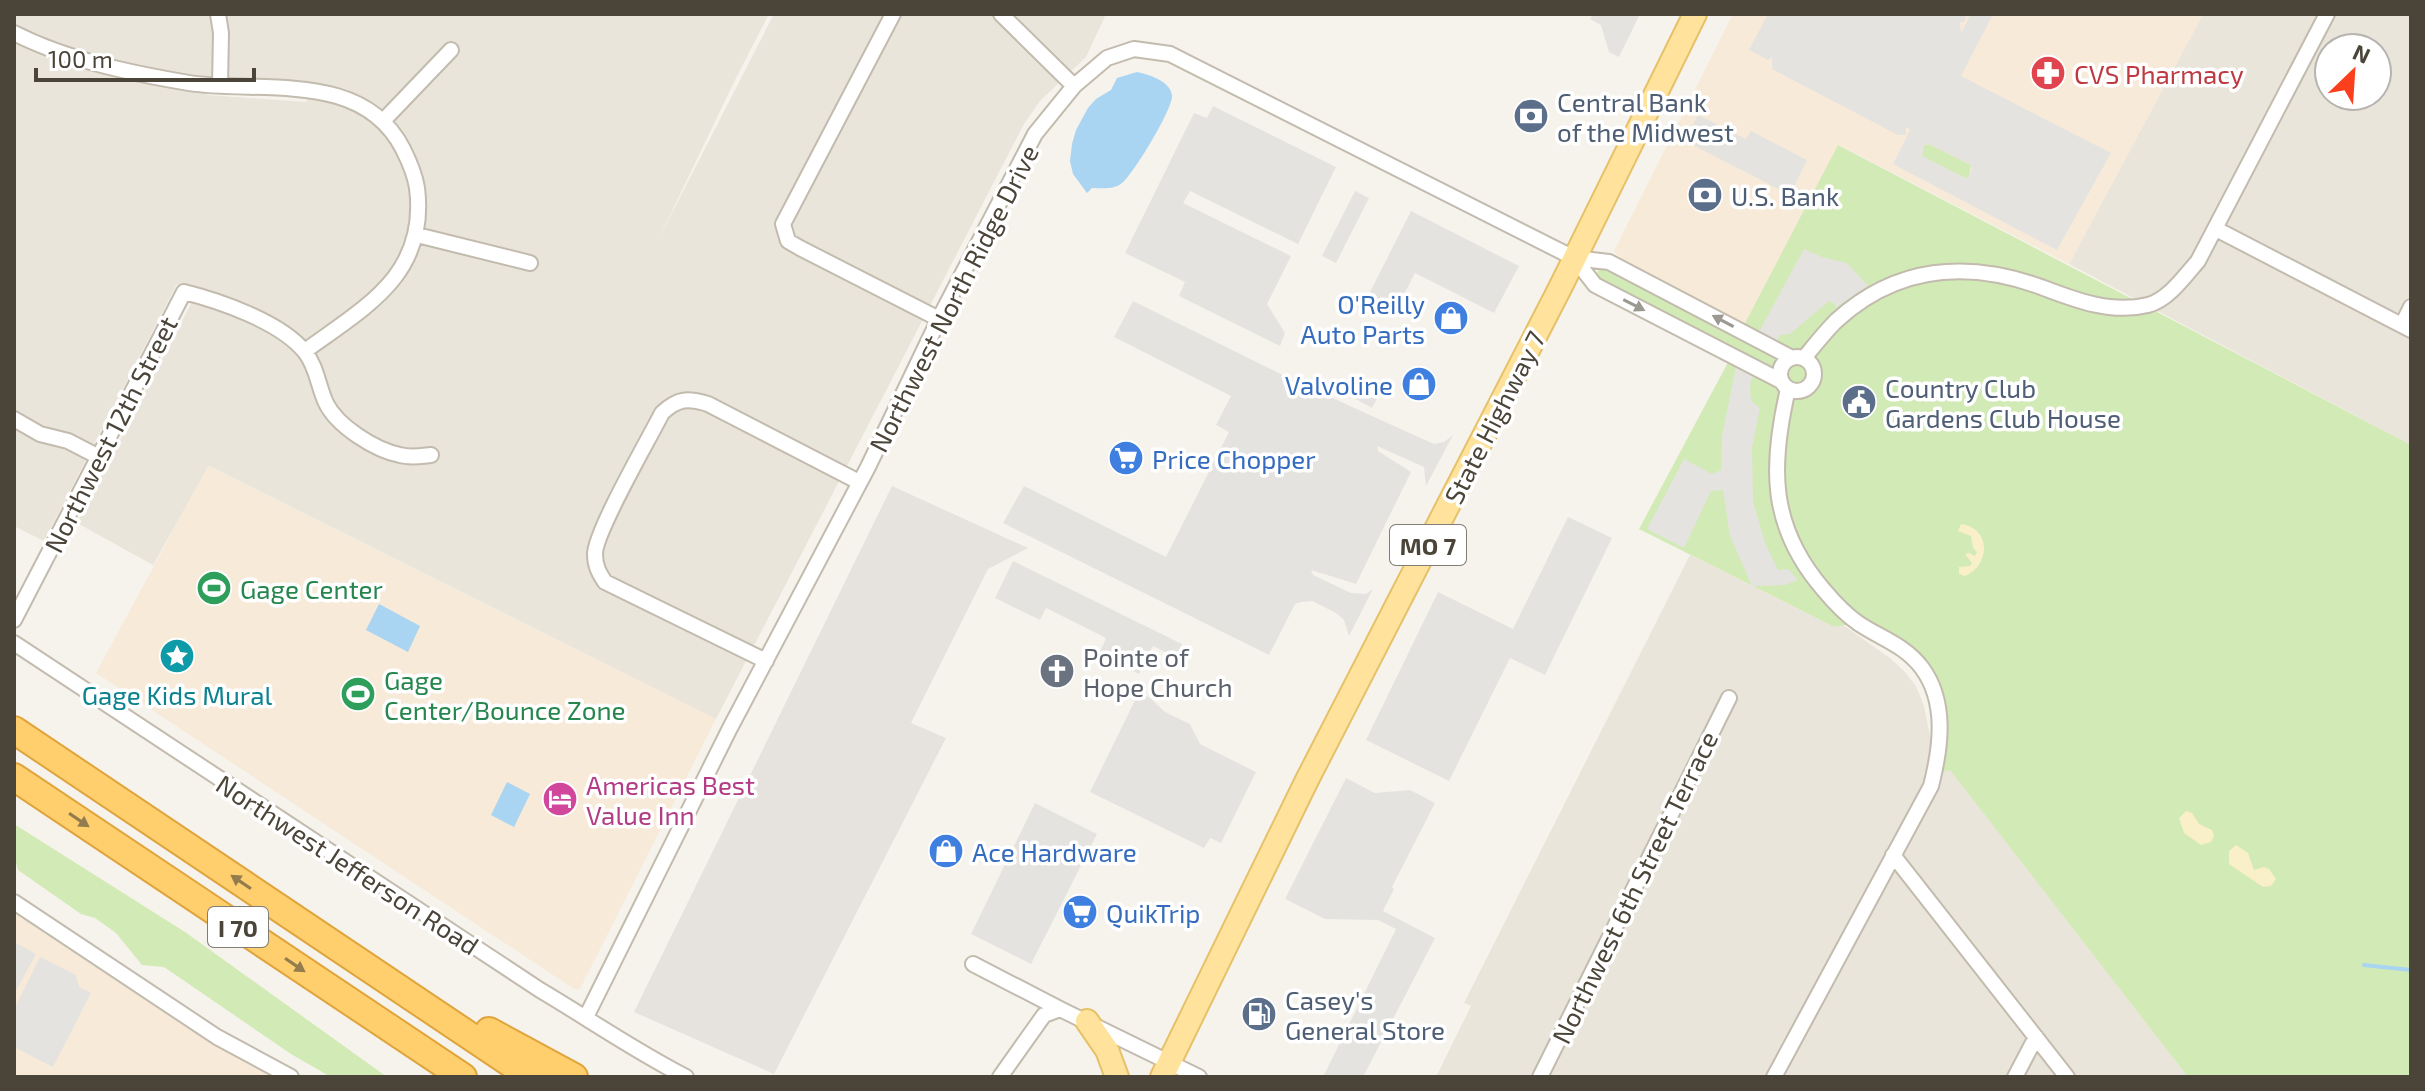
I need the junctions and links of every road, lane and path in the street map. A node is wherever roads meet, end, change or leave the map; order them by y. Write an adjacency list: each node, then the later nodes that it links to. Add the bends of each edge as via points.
1 (218, 14): 8 (street)
2 (893, 14): 16 (street, via 779,237)
3 (1001, 14): 9 (street)
4 (1695, 14): 13 (main road, State Highway 7 / MO 7)
5 (2327, 14): 11 (street)
6 (14, 33): 8 (street, via 111,67)
7 (451, 50): 10 (street)
8 (220, 84): 10 (street, via 329,92 358,103)
9 (1074, 86): 13 (street, Northwest North Ridge Drive, via 1120,52 1170,54); 16 (street, Northwest North Ridge Drive, via 1035,134)
10 (383, 121): 12 (street, via 416,181)
11 (2216, 229): 17 (street); 19 (street, via 2198,261 2150,305 2105,307 2000,274 1925,273 1866,298)
12 (417, 235): 14 (street); 18 (street, via 393,282)
13 (1574, 258): 19 (street, one-way to 13, via 1609,262); 20 (street, one-way to 20, via 1595,285); 39 (main road, State Highway 7 / MO 7, via 1307,780)
14 (530, 263)
15 (2411, 307): 17 (street)
16 (939, 319): 24 (street, Northwest North Ridge Drive)
17 (2406, 328)
18 (305, 351): 22 (street, via 328,406 352,433 396,455); 23 (street, Northwest 12th Street, via 273,326 184,292)
19 (1798, 358): 20 (street, via 1783,364); 20 (street, via 1814,371 1817,385 1799,391)
20 (1784, 385): 31 (street, via 1777,451 1779,501 1789,539 1832,600 1857,623 1897,643 1923,668 1936,699 1941,733 1931,786)
21 (14, 419): 23 (street)
22 (431, 455)
23 (97, 456): 25 (street, Northwest 12th Street)
24 (859, 482): 27 (street, Northwest North Ridge Drive); 27 (street, via 708,404 689,398 662,413 594,551 596,569 605,582)
25 (14, 620)
26 (14, 643): 36 (street, Northwest Jefferson Road)
27 (766, 661): 36 (street, Northwest North Ridge Drive)
28 (1729, 698): 48 (street, Northwest 6th Street Terrace)
29 (14, 730): 33 (highway, I 70, one-way to 29)
30 (14, 777): 41 (highway, I 70, one-way to 41)
31 (1893, 855): 38 (street); 49 (street)
32 (14, 902): 40 (street, via 217,1037)
33 (353, 957): 42 (highway, I 70); 43 (highway)
34 (973, 964): 35 (street)
35 (1060, 1009): 37 (street); 45 (street, via 1044,1015)
36 (586, 1017): 44 (street, Northwest Jefferson Road)
37 (1087, 1021): 39 (street); 46 (main road)
38 (2036, 1037): 50 (street); 51 (street)
39 (1166, 1070): 47 (street)
40 (291, 1077)
41 (463, 1077)
42 (531, 1077)
43 (574, 1077)
44 (686, 1077)
45 (1000, 1077)
46 (1117, 1077)
47 (1199, 1077)
48 (1540, 1077)
49 (1774, 1077)
50 (2015, 1077)
51 (2067, 1077)

